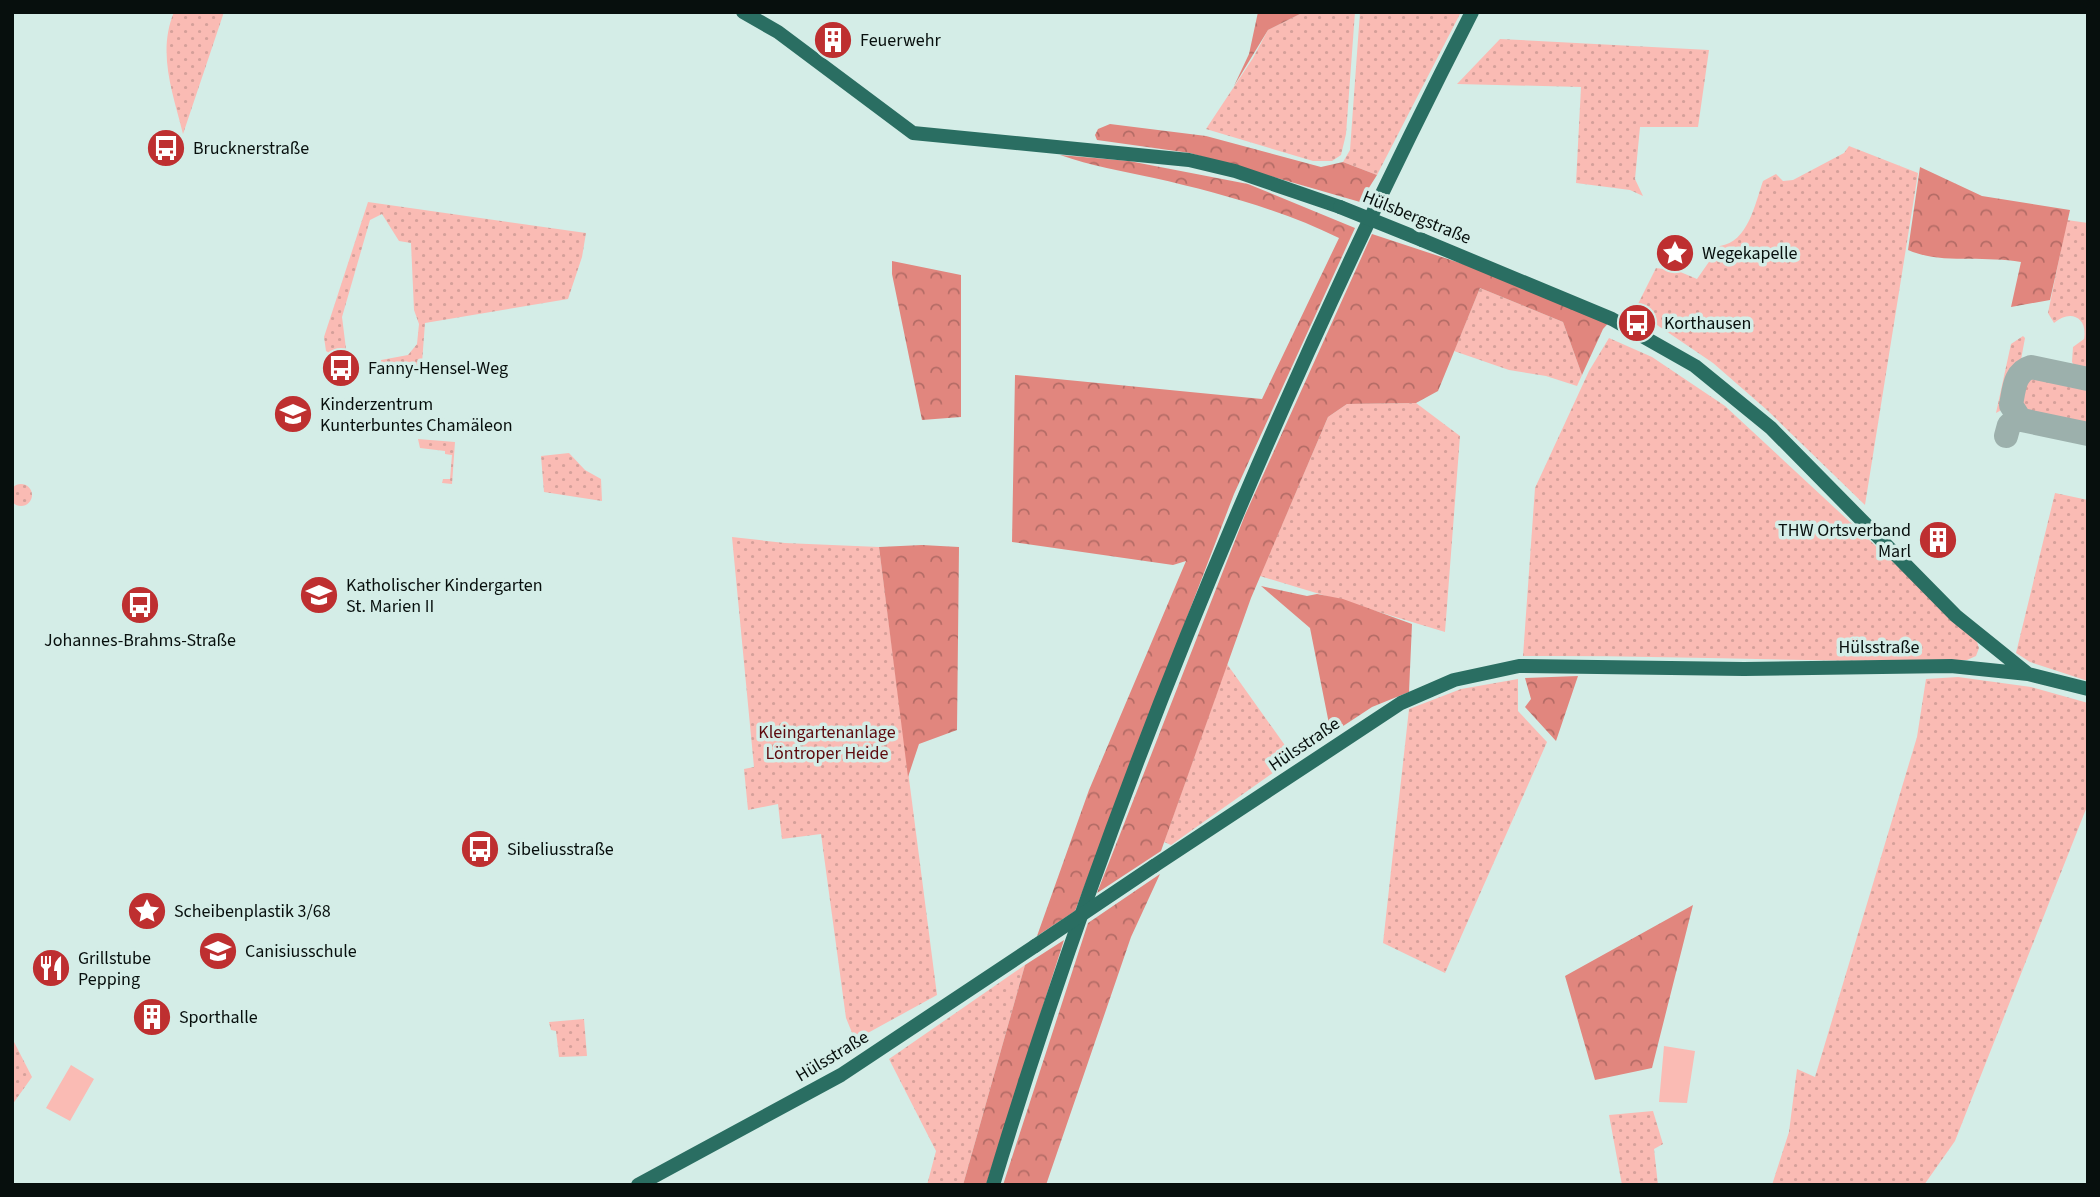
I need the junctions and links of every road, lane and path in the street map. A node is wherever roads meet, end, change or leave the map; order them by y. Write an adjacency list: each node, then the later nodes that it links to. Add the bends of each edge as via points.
1 (743, 12): 3 (street, Hülsbergstraße, bridge, via 778,32 913,133 1189,160 1236,171 1340,207 1612,319 1695,366 1771,428 1931,593)
2 (1472, 12): 8 (street, via 1364,231 1238,511 1142,747)
3 (1988, 644): 4 (street); 5 (street, Hülsbergstraße, via 2001,649)
4 (1987, 668): 5 (street, Hülsstraße); 7 (street, Hülsstraße, bridge, via 1519,666 1454,680 1401,703 841,1075)
5 (2028, 674): 6 (street, Hülsstraße)
6 (2088, 689)
7 (638, 1185)
8 (993, 1185)

